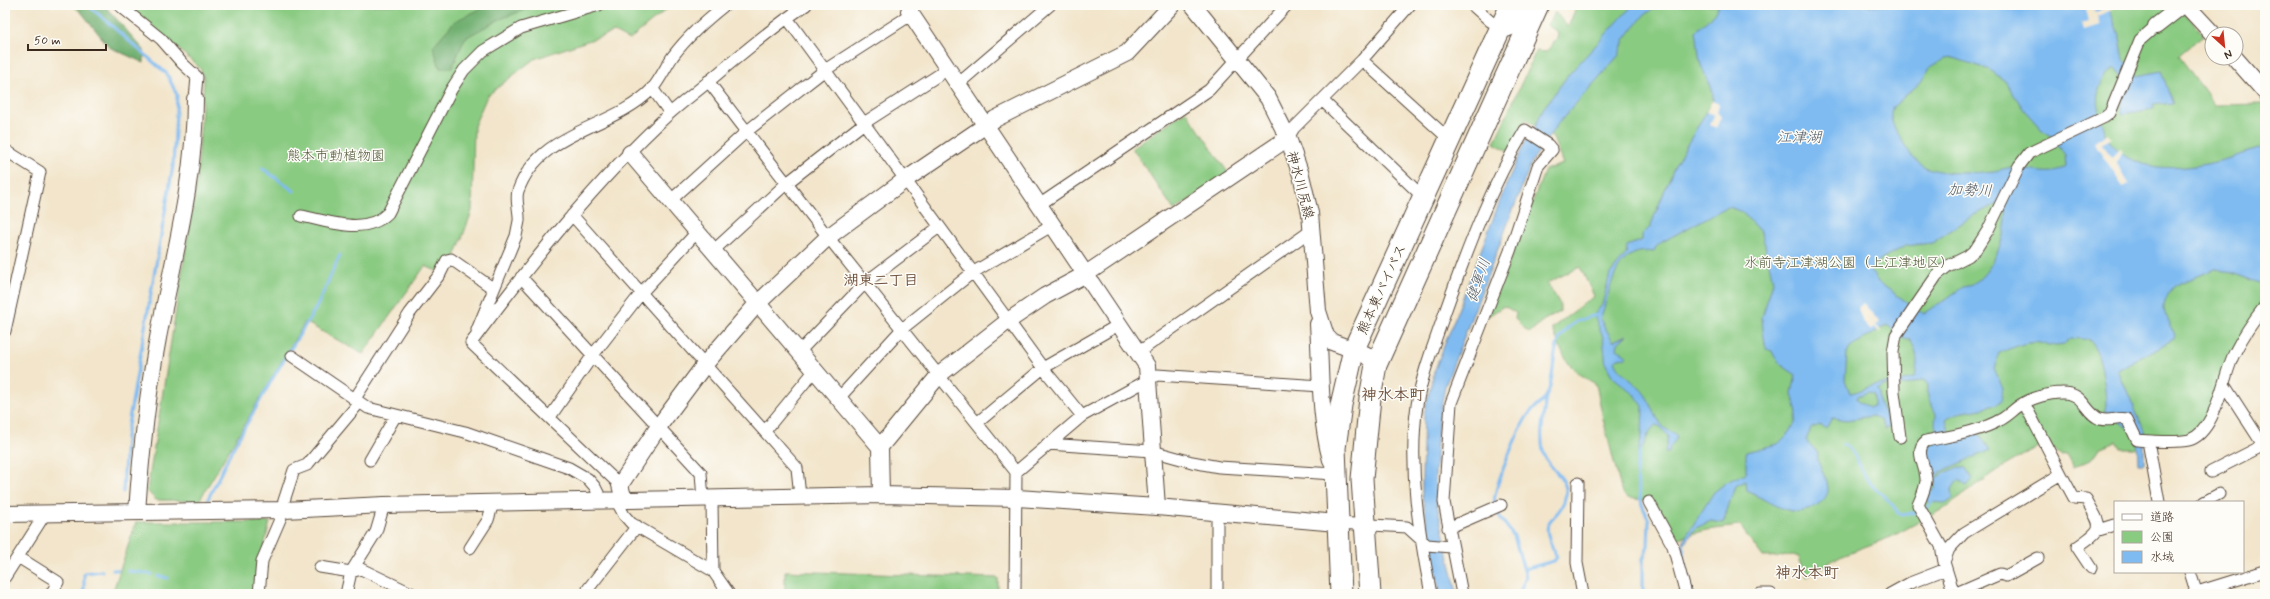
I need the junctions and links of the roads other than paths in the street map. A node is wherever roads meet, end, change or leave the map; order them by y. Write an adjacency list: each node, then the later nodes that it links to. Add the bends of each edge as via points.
1 (119, 5): 30 (street, via 161,39 198,77)
2 (599, 5): 46 (street, via 527,25 483,51 464,70 451,90 388,213 383,218 370,225 360,226)
3 (725, 5): 28 (street, via 701,24)
4 (806, 5): 17 (street)
5 (1050, 5): 27 (street)
6 (1172, 5): 34 (street, via 1127,53 995,119)
7 (1192, 5): 21 (street, 神水川尻線)
8 (1287, 5): 21 (street)
9 (1410, 5): 22 (street)
10 (1472, 5): 20 (street)
11 (1511, 5): 20 (highway, 熊本東バイパス)
12 (1527, 5): 20 (street, via 1514,29 1508,31)
13 (1538, 5): 74 (highway, 熊本東バイパス)
14 (2182, 5): 18 (street)
15 (2186, 5): 19 (street)
16 (909, 7): 24 (street); 25 (street, via 906,18)
17 (787, 18): 25 (street); 26 (street)
18 (2156, 26): 90 (street, via 2140,40 2107,115 2030,153 2019,166 1976,249 1938,275 1896,335 1893,352 1894,392)
19 (2206, 26)
20 (1501, 28): 37 (highway, 熊本東バイパス)
21 (1237, 60): 36 (street, 神水川尻線, via 1275,108); 44 (street, via 1208,90)
22 (1362, 60): 31 (street); 37 (street)
23 (2242, 66): 29 (street)
24 (948, 69): 27 (street); 33 (street)
25 (826, 70): 33 (street); 35 (street)
26 (708, 82): 32 (street); 35 (street)
27 (958, 84): 34 (street)
28 (652, 88): 32 (street); 57 (street, via 616,115 596,122 562,141 541,157 525,176 518,193 519,221 516,236)
29 (2265, 92)
30 (195, 99): 116 (street, via 195,130 186,206 158,338 144,424)
31 (1322, 100): 36 (street, via 1294,128); 42 (street)
32 (670, 113): 39 (street)
33 (864, 122): 40 (street); 41 (street)
34 (986, 126): 40 (street); 44 (street)
35 (746, 132): 41 (street); 43 (street)
36 (1288, 138): 49 (street, 神水川尻線, via 1306,194); 54 (street)
37 (1450, 140): 42 (highway, 熊本東バイパス)
38 (5, 150): 59 (street, via 40,172)
39 (630, 153): 43 (street); 45 (street)
40 (905, 180): 48 (street); 51 (street)
41 (787, 183): 51 (street); 52 (street)
42 (1423, 197): 68 (highway, 熊本東バイパス)
43 (670, 201): 50 (street)
44 (1040, 205): 47 (street)
45 (572, 215): 55 (street); 58 (street)
46 (301, 216)
47 (1053, 225): 53 (street); 54 (street)
48 (939, 227): 53 (street); 56 (street)
49 (1312, 230): 62 (street, 神水川尻線); 70 (street)
50 (697, 232): 52 (street); 58 (street)
51 (828, 237): 56 (street); 60 (street)
52 (713, 251): 60 (street)
53 (972, 273): 63 (street); 65 (street)
54 (1086, 274): 63 (street); 64 (street)
55 (521, 277): 67 (street); 71 (street)
56 (866, 282): 65 (street); 69 (street)
57 (494, 289): 67 (street); 82 (street, via 451,259 447,260 440,274 410,313)
58 (642, 292): 71 (street); 73 (street)
59 (8, 304): 66 (street)
60 (757, 304): 69 (street); 73 (street)
61 (2265, 306): 80 (street, via 2234,353)
62 (1318, 311): 68 (street, 神水川尻線, via 1326,336 1332,342); 79 (street)
63 (1008, 321): 75 (street); 77 (street)
64 (1120, 324): 70 (street); 75 (street)
65 (902, 329): 77 (street); 81 (street)
66 (5, 331)
67 (472, 343): 86 (street)
68 (1354, 349): 74 (street, 神水川尻線, via 1365,354); 100 (highway, 熊本東バイパス, via 1341,405 1335,448)
69 (799, 352): 76 (street)
70 (1138, 352): 78 (street, via 1147,366)
71 (593, 355): 86 (street); 88 (street)
72 (292, 356): 82 (street)
73 (706, 364): 88 (street); 89 (street)
74 (1376, 365): 121 (highway, 熊本東バイパス, via 1369,405 1362,479)
75 (1043, 368): 85 (street); 87 (street)
76 (814, 370): 81 (street); 89 (street)
77 (939, 375): 87 (street); 93 (street)
78 (1149, 378): 79 (street, via 1157,376); 85 (street); 95 (street)
79 (1321, 386): 100 (street, via 1326,441)
80 (2225, 386): 91 (street, via 2205,427 2197,436 2188,440); 94 (street)
81 (839, 398): 93 (street)
82 (356, 402): 84 (street); 115 (street, via 307,465 294,470)
83 (2024, 403): 91 (street, via 2061,393 2075,395 2100,419 2127,420); 99 (street); 131 (street, via 2000,421 1926,441 1921,445 1926,483 1918,505 1941,546)
84 (396, 415): 96 (street); 105 (street, via 465,432 569,468 588,479 595,487)
85 (1082, 416): 92 (street)
86 (550, 417): 105 (street)
87 (977, 423): 97 (street)
88 (659, 426): 105 (street); 107 (street, via 701,473)
89 (765, 431): 104 (street, via 797,468)
90 (1900, 437)
91 (2143, 441): 108 (street)
92 (1047, 444): 95 (street); 97 (street)
93 (880, 447): 103 (street)
94 (2264, 447): 98 (street)
95 (1152, 450): 100 (street, via 1219,467); 114 (street)
96 (370, 460)
97 (1016, 472): 106 (street)
98 (2211, 472)
99 (2061, 474): 125 (street, via 2074,498 2086,499 2100,524); 131 (street, via 1964,533 1950,549)
100 (1335, 478): 120 (highway, 熊本東バイパス)
101 (1578, 483): 151 (street, via 1577,563)
102 (2219, 494): 109 (street)
103 (881, 495): 104 (street); 106 (street)
104 (800, 496): 107 (street)
105 (616, 497): 107 (street); 111 (street); 123 (street, via 624,515)
106 (1018, 498): 114 (street); 145 (street)
107 (707, 500): 134 (street)
108 (2159, 501)
109 (2206, 501)
110 (1649, 502): 152 (street, via 1673,546)
111 (493, 503): 112 (street); 128 (street, via 488,520)
112 (384, 505): 115 (street); 136 (street, via 376,532)
113 (1501, 505): 124 (street)
114 (1158, 507): 117 (street)
115 (282, 510): 116 (street); 142 (street, via 262,561)
116 (137, 512): 119 (street)
117 (1217, 513): 120 (street); 146 (street)
118 (5, 514): 119 (street)
119 (45, 514): 129 (street)
120 (1338, 523): 121 (street); 147 (highway, 熊本東バイパス)
121 (1365, 523): 126 (street, via 1407,526); 148 (highway, 熊本東バイパス)
122 (2114, 525): 125 (street)
123 (637, 526): 134 (street); 139 (street)
124 (1448, 528): 126 (street, via 1444,502 1451,403 1510,251 1538,166 1552,150 1525,130 1512,150 1465,254 1431,353 1417,405 1416,496); 127 (street)
125 (2099, 530): 133 (street, via 2077,547)
126 (1424, 542): 127 (street); 149 (street)
127 (1451, 547): 150 (street)
128 (470, 548)
129 (18, 557): 138 (street); 141 (street, via 58,582)
130 (2038, 558): 156 (street, via 2006,576 2000,574)
131 (1945, 565): 155 (street); 156 (street)
132 (320, 567): 136 (street)
133 (2091, 568)
134 (713, 571): 140 (street)
135 (2265, 571): 157 (street)
136 (350, 572): 143 (street); 144 (street, via 361,569)
137 (2190, 573): 157 (street, via 2195,588)
138 (5, 577)
139 (588, 589)
140 (727, 593)
141 (50, 594)
142 (260, 594)
143 (346, 594)
144 (414, 594)
145 (1015, 594)
146 (1217, 594)
147 (1341, 594)
148 (1370, 594)
149 (1431, 594)
150 (1462, 594)
151 (1583, 594)
152 (1686, 594)
153 (1760, 594): 154 (street)
154 (1771, 594)
155 (1890, 594)
156 (1954, 594)
157 (2194, 594)

